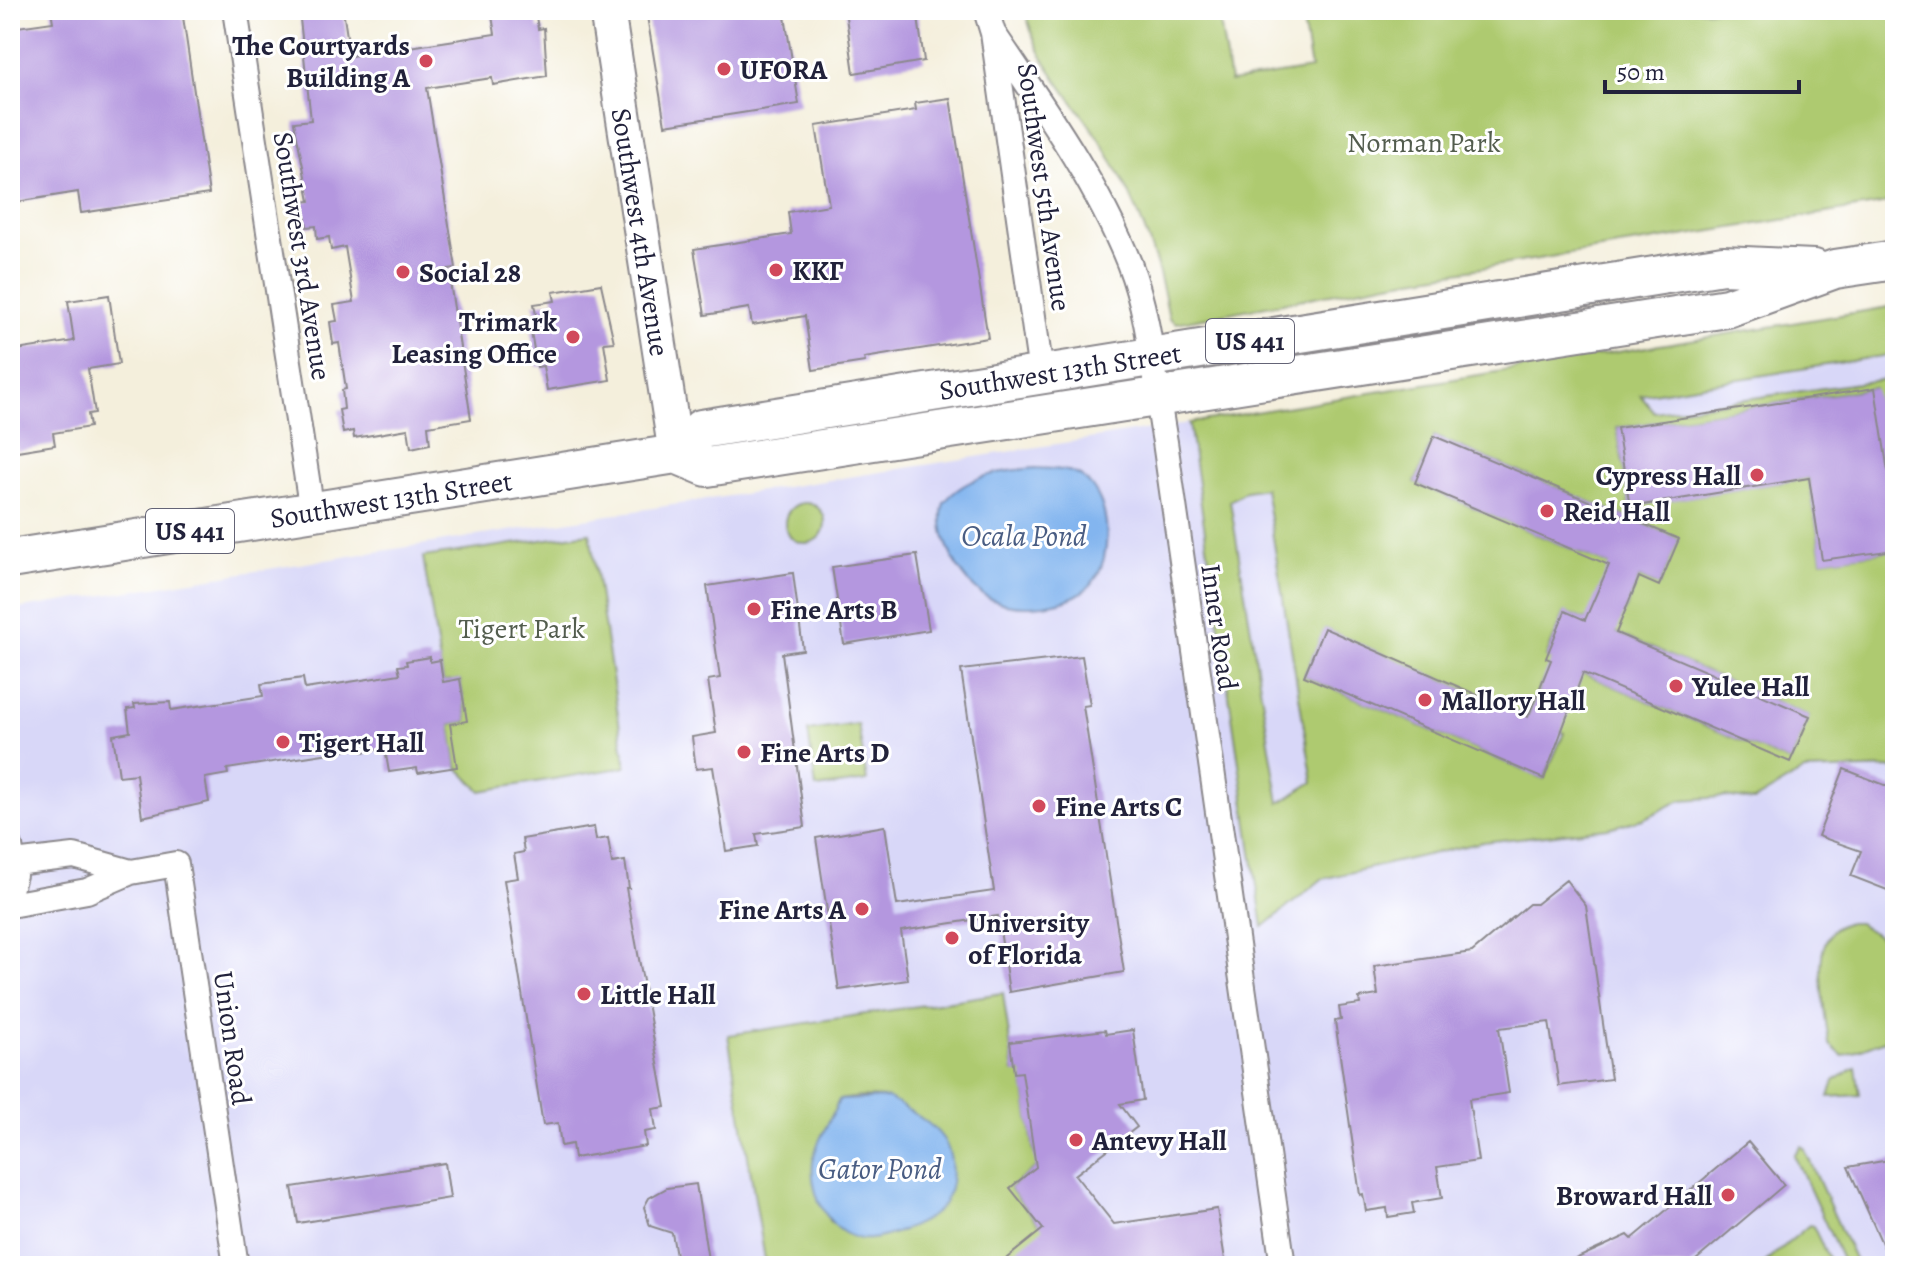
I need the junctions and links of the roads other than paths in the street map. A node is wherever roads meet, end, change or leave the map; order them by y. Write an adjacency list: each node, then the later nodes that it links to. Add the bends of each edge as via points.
1 (235, 10): 10 (street, Southwest 3rd Avenue)
2 (607, 10): 9 (street, Southwest 4th Avenue)
3 (990, 21): 6 (street, Inner Road, via 1068,141 1104,210 1130,265); 7 (street, Southwest 5th Avenue)
4 (1895, 260): 5 (main road, Southwest 13th Street / US 441)
5 (1835, 269): 6 (main road, Southwest 13th Street / US 441, via 1723,265); 8 (main road, Southwest 13th Street / US 441, via 1727,308)
6 (1151, 356): 7 (main road, Southwest 13th Street / US 441); 8 (street, Inner Road)
7 (1041, 373): 9 (main road, Southwest 13th Street / US 441, via 701,429)
8 (1157, 396): 9 (main road, Southwest 13th Street / US 441, via 707,467); 17 (street, Inner Road)
9 (676, 454): 10 (main road, Southwest 13th Street / US 441)
10 (312, 512): 11 (main road, Southwest 13th Street / US 441)
11 (10, 559)
12 (12, 855): 13 (street, Union Road, via 74,856); 14 (street, Union Road)
13 (131, 872): 15 (street, Union Road, via 87,891); 16 (street, Union Road, via 176,864)
14 (10, 890)
15 (10, 905)
16 (236, 1266)
17 (1283, 1266)

